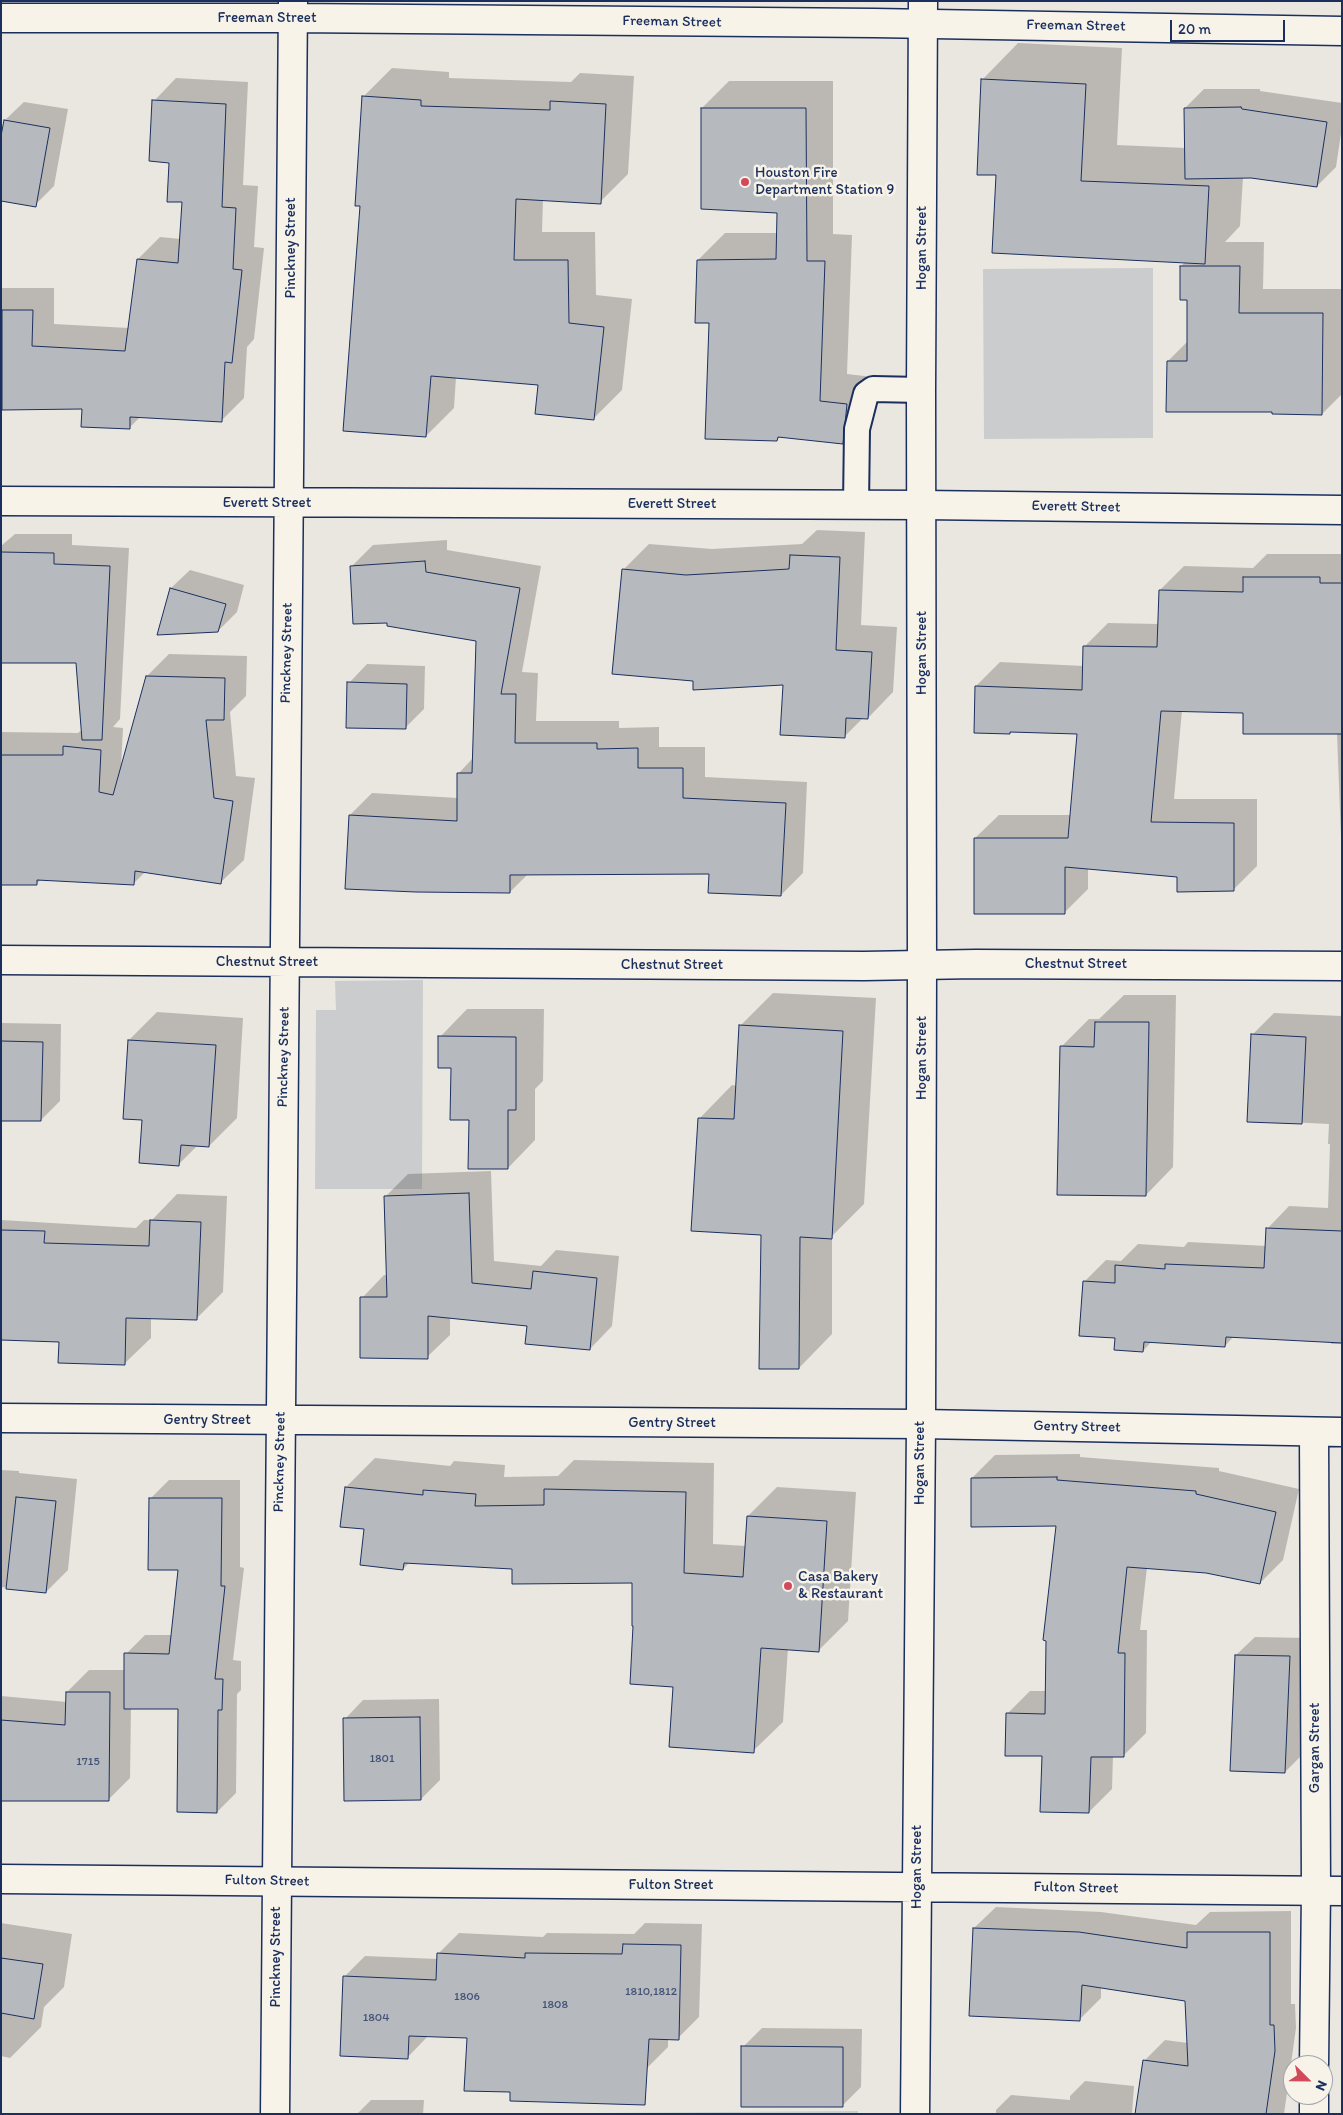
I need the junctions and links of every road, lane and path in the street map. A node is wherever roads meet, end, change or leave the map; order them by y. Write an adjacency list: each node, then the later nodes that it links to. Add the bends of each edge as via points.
1 (293, 10): 2 (street, Freeman Street); 3 (street, Freeman Street); 7 (street, Pinckney Street)
2 (923, 13): 4 (street, Freeman Street); 5 (street, Hogan Street)
3 (1, 18)
4 (1342, 31)
5 (921, 390): 8 (street, Hogan Street); 9 (lane, via 873,389 866,394 857,429)
6 (1, 501): 7 (street, Everett Street)
7 (289, 503): 9 (street, Everett Street); 12 (street, Pinckney Street)
8 (922, 504): 9 (street, Everett Street); 10 (street, Everett Street); 13 (street, Hogan Street)
9 (856, 505)
10 (1342, 510)
11 (1, 960): 12 (street, Chestnut Street)
12 (285, 962): 13 (street, Chestnut Street); 16 (street, Pinckney Street)
13 (922, 964): 14 (street, Chestnut Street); 17 (street, Hogan Street)
14 (1342, 966)
15 (1, 1418): 16 (street, Gentry Street)
16 (280, 1420): 17 (street, Gentry Street); 21 (street, Pinckney Street)
17 (921, 1424): 18 (street, Gentry Street); 22 (street, Hogan Street)
18 (1314, 1432): 19 (street, Gentry Street); 23 (street, Gargan Street)
19 (1342, 1432)
20 (1, 1879): 21 (street, Fulton Street)
21 (277, 1882): 22 (street, Fulton Street); 25 (street, Pinckney Street)
22 (917, 1887): 23 (street, Fulton Street); 26 (street, Hogan Street)
23 (1329, 1890): 24 (street, Gargan Street)
24 (1315, 2055)
25 (275, 2114)
26 (914, 2114)

